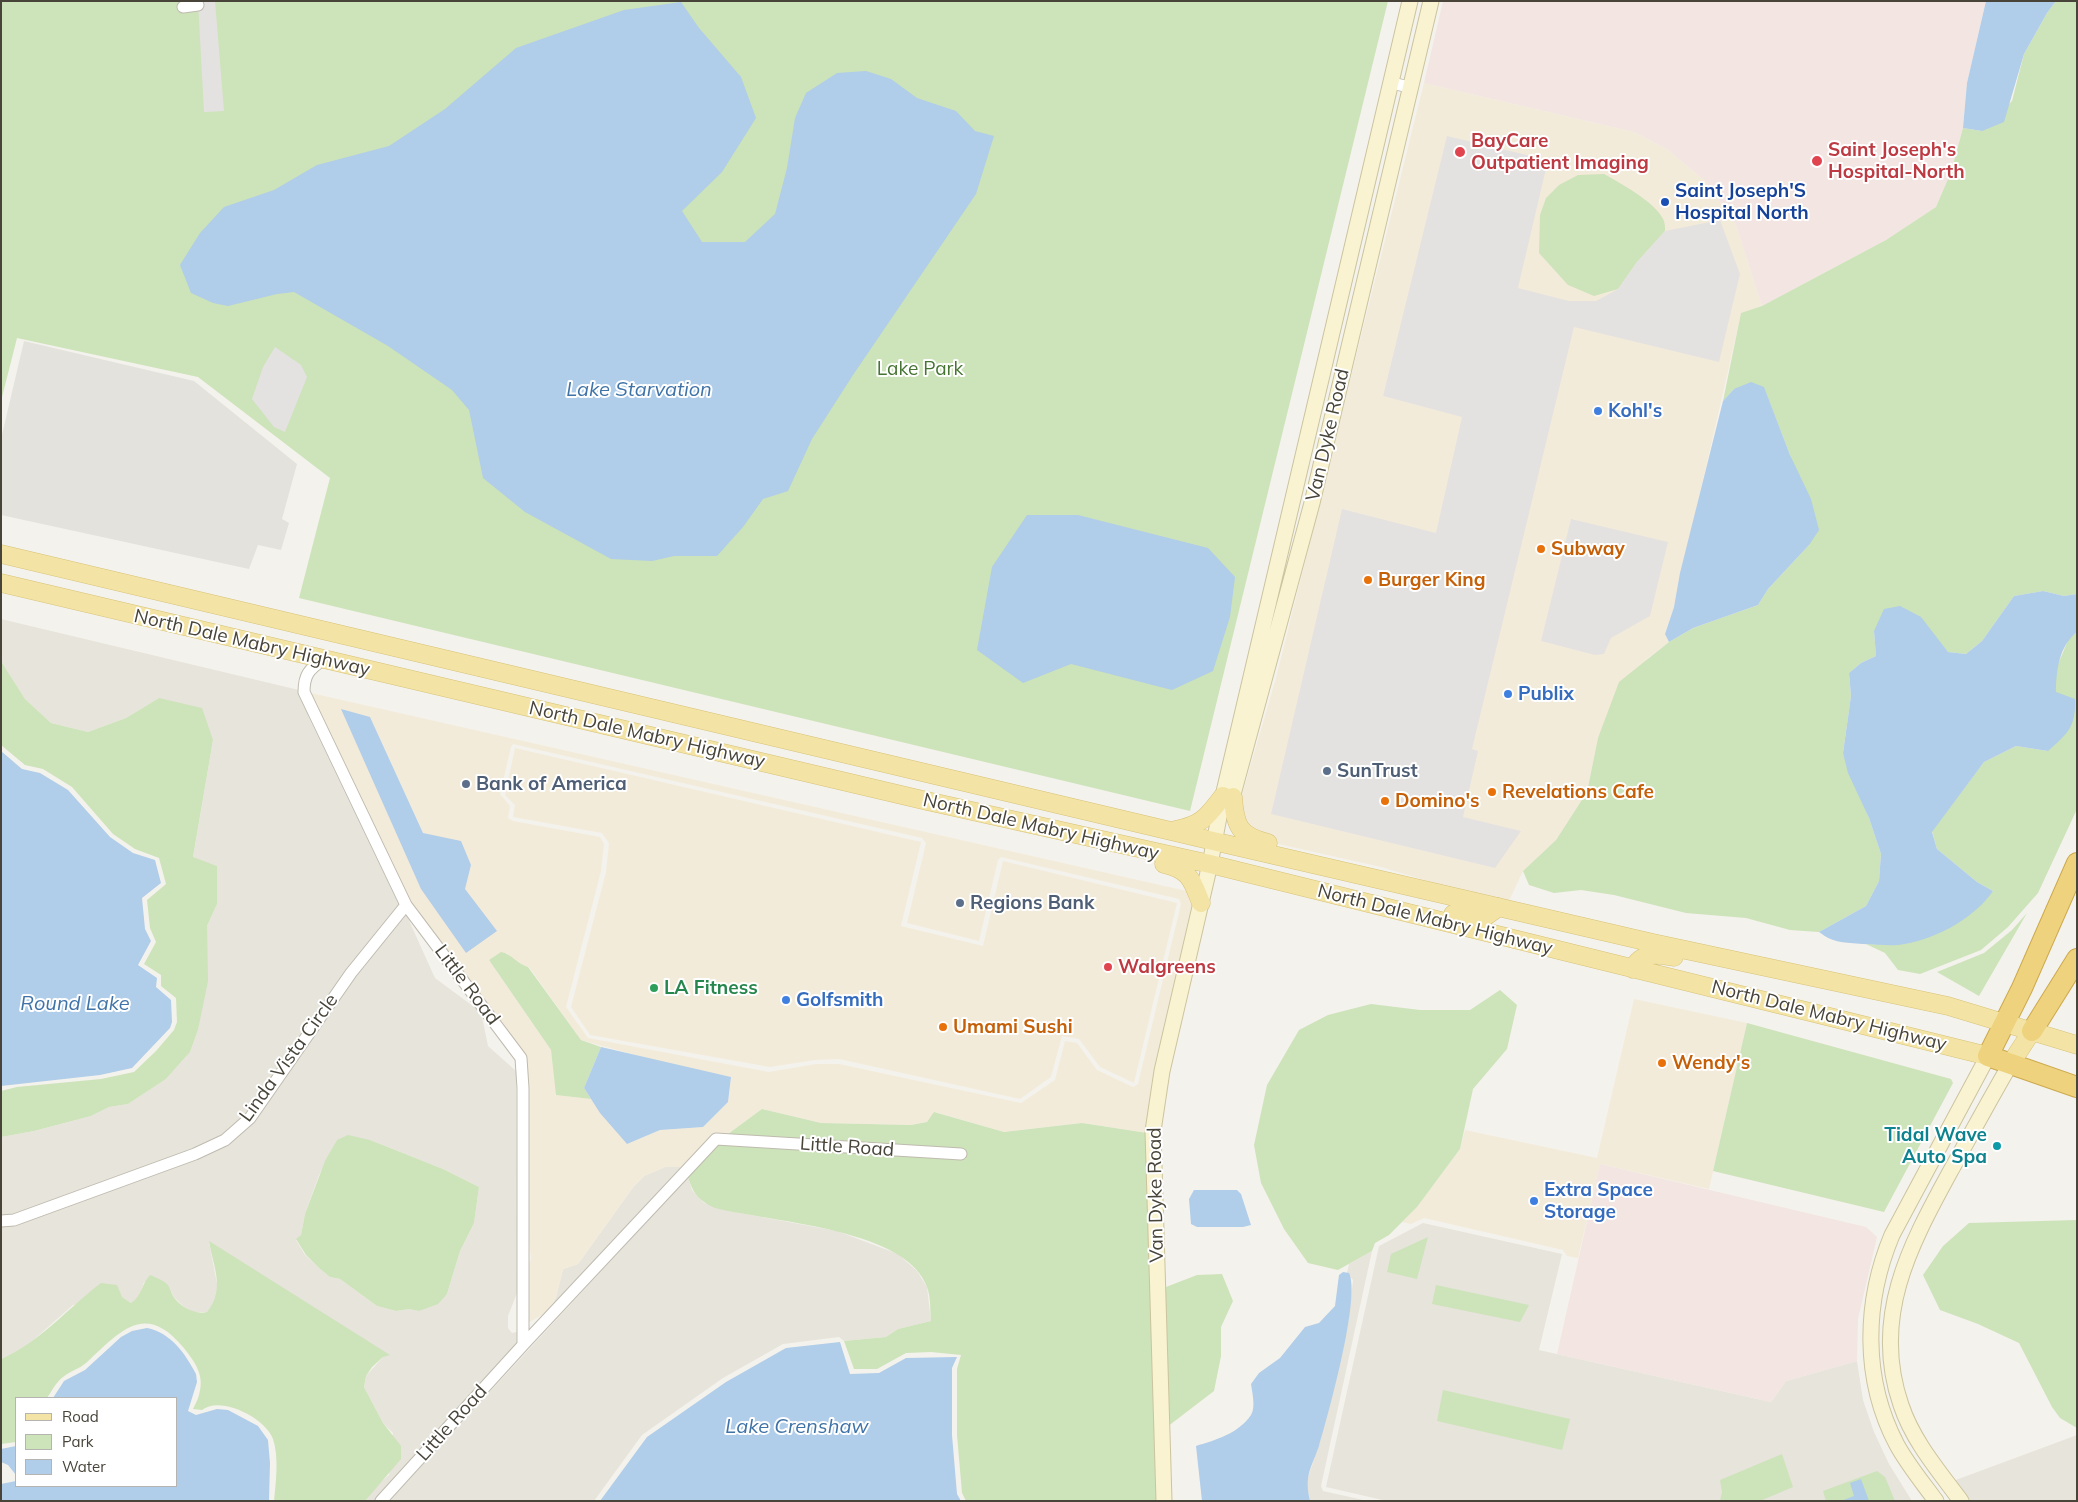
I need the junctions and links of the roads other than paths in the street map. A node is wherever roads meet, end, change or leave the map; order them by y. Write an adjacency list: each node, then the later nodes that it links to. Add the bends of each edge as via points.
1 (1410, 1): 5 (main road, Van Dyke Road)
2 (1431, 1): 6 (main road, Van Dyke Road)
3 (198, 5): 4 (street)
4 (182, 7)
5 (1391, 83): 6 (street); 7 (main road, Van Dyke Road)
6 (1410, 87): 8 (main road, Van Dyke Road)
7 (1344, 281): 8 (main road, via 1334,358 1307,487); 15 (main road, Van Dyke Road)
8 (1312, 503): 15 (main road, Van Dyke Road)
9 (1, 554): 12 (main road, North Dale Mabry Highway)
10 (1, 583): 11 (main road, North Dale Mabry Highway)
11 (323, 660): 13 (main road, North Dale Mabry Highway); 23 (street, Little Road, via 310,668 304,679 304,692)
12 (599, 695): 13 (main road); 14 (main road, North Dale Mabry Highway)
13 (629, 730): 14 (main road, via 629,721 652,717 776,746); 19 (main road, North Dale Mabry Highway); 22 (main road, via 657,744 751,768 1174,866 1190,877)
14 (802, 743): 16 (main road, North Dale Mabry Highway)
15 (1228, 796): 16 (main road, via 1201,822); 17 (main road, Van Dyke Road); 20 (main road, via 1234,818 1247,836 1382,870)
16 (1172, 830): 17 (main road, North Dale Mabry Highway)
17 (1215, 841): 19 (main road, Van Dyke Road); 20 (main road, North Dale Mabry Highway)
18 (2077, 863): 28 (highway)
19 (1210, 864): 21 (main road, North Dale Mabry Highway); 22 (main road, Van Dyke Road)
20 (1448, 895): 24 (main road, North Dale Mabry Highway)
21 (1345, 898): 24 (main road, via 1366,896 1482,919); 26 (main road, North Dale Mabry Highway)
22 (1201, 903): 38 (main road, Van Dyke Road, via 1162,1071 1153,1132)
23 (406, 905): 35 (street, Linda Vista Circle, via 350,973 250,1118 225,1140 196,1154 14,1220); 36 (street, Little Road, via 521,1058)
24 (1499, 907): 27 (main road, North Dale Mabry Highway)
25 (2077, 959): 29 (highway)
26 (1633, 969): 27 (main road, via 1640,959 1656,954 1827,988); 31 (main road, North Dale Mabry Highway)
27 (1848, 985): 28 (main road, North Dale Mabry Highway, via 1948,1006)
28 (2006, 1023): 29 (main road, North Dale Mabry Highway); 31 (highway)
29 (2032, 1031): 30 (main road, North Dale Mabry Highway); 32 (main road)
30 (2077, 1046)
31 (1988, 1056): 32 (highway, North Dale Mabry Highway); 39 (main road, via 1892,1235 1881,1266 1872,1309 1871,1350 1882,1409 1901,1452)
32 (2011, 1063): 33 (highway, North Dale Mabry Highway); 40 (main road, via 1912,1244 1894,1301 1892,1361 1902,1406 1916,1439)
33 (2077, 1087)
34 (960, 1154): 36 (street, Little Road, via 716,1139)
35 (1, 1221)
36 (523, 1345): 37 (street, Little Road)
37 (382, 1501)
38 (1164, 1501)
39 (1936, 1501)
40 (1960, 1501)

